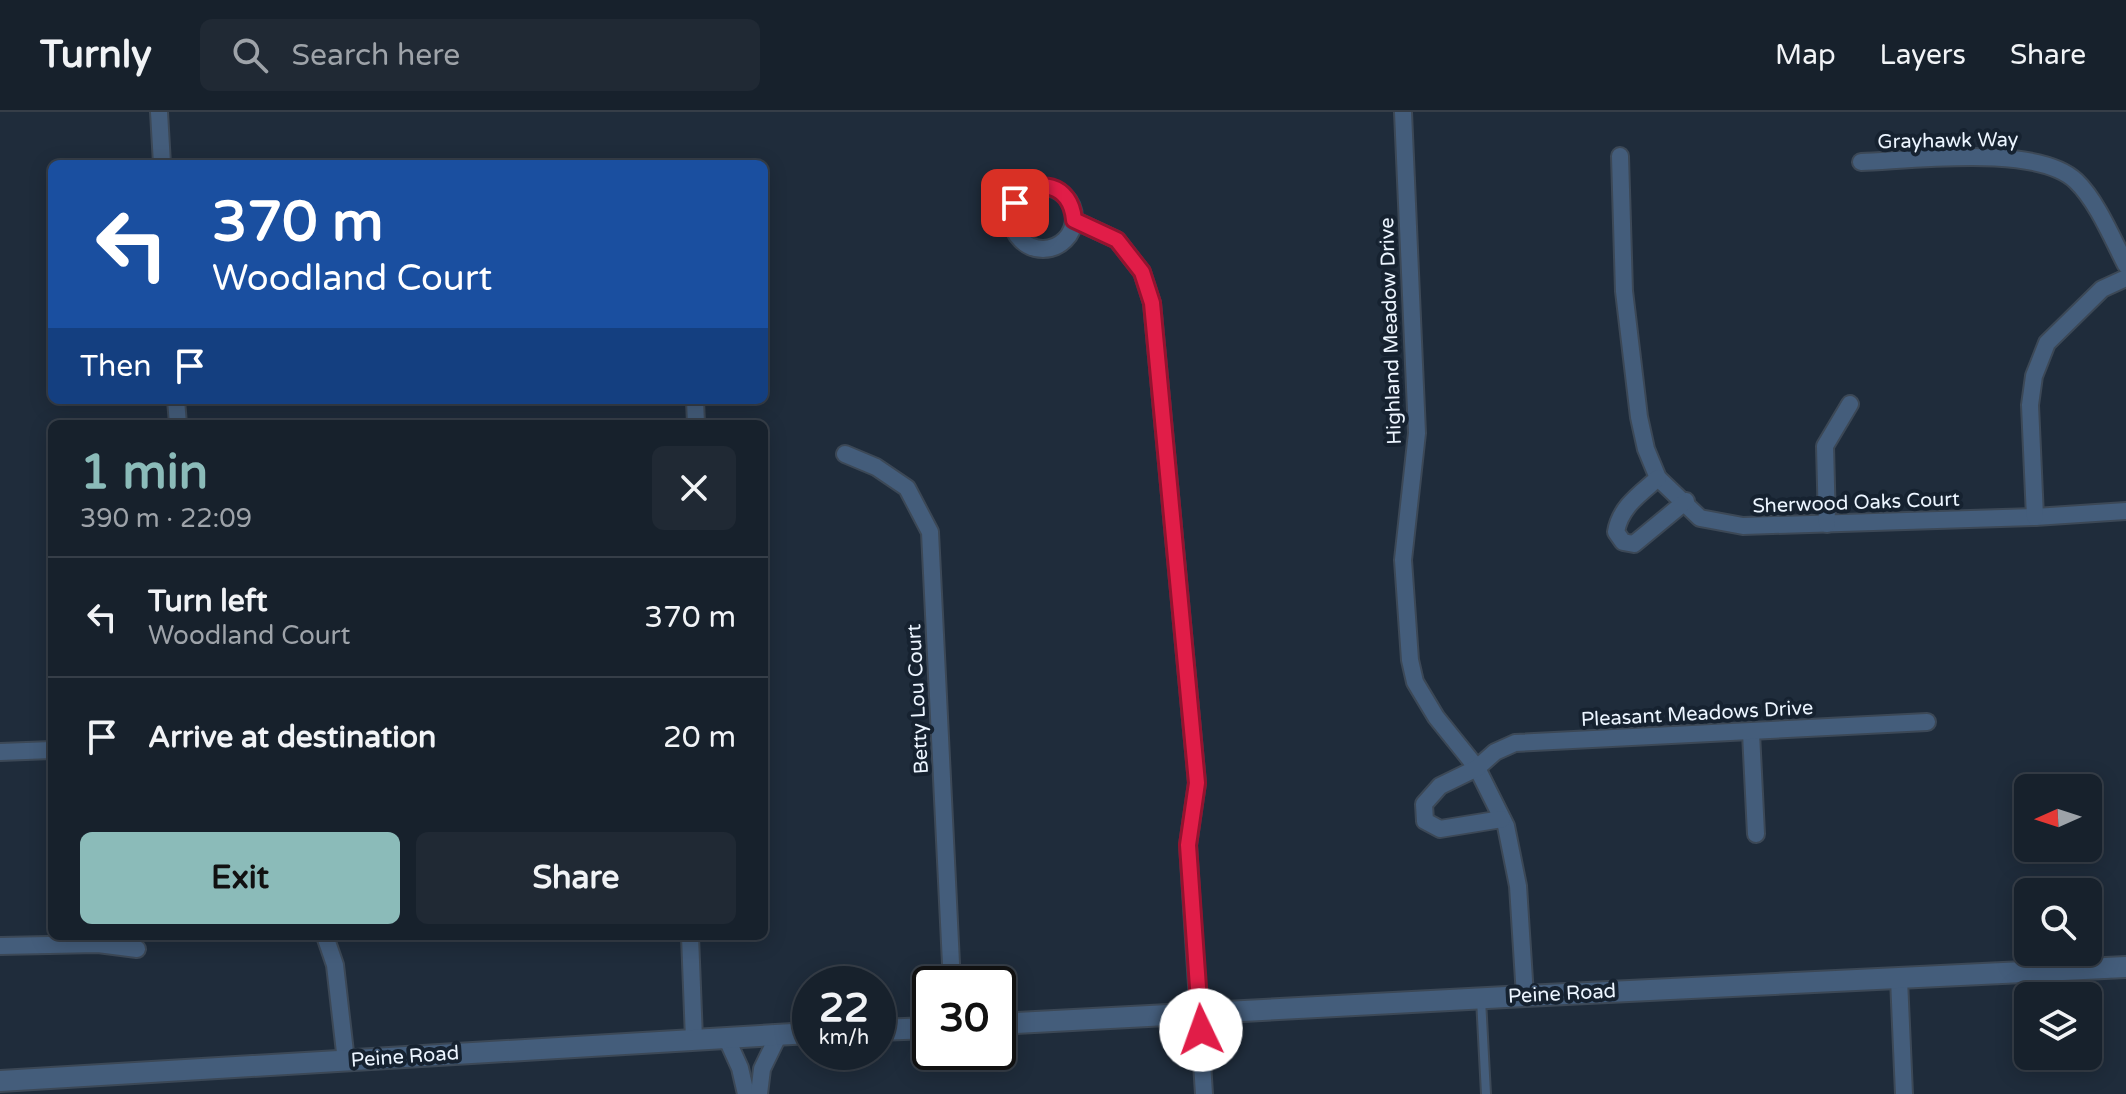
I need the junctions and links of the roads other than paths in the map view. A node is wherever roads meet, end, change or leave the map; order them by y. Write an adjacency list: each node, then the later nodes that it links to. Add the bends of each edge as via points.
1 (159, 112): 4 (street)
2 (1403, 112): 20 (street, Highland Meadow Drive, via 1417,433 1403,560 1410,660 1415,682 1436,717)
3 (1620, 156): 11 (street, via 1624,291 1639,417)
4 (162, 160)
5 (1861, 162): 7 (street, Grayhawk Way, via 2012,157 2045,164 2076,180)
6 (1074, 220): 32 (street, via 1117,240 1142,272 1152,303 1197,783 1188,845)
7 (2126, 265)
8 (2126, 278): 14 (street, via 2102,289 2047,343 2034,376 2030,405)
9 (1850, 404): 15 (street, via 1825,446)
10 (845, 454): 27 (street, Betty Lou Court, via 907,488 930,532)
11 (1658, 478): 12 (street, Sherwood Oaks Court); 12 (street, via 1631,501 1618,521 1616,532 1623,542 1634,544)
12 (1686, 501): 15 (street, Sherwood Oaks Court, via 1700,518 1743,526)
13 (2126, 511): 14 (street, Sherwood Oaks Court)
14 (2035, 517): 15 (street, Sherwood Oaks Court)
15 (1827, 524)
16 (1927, 722): 17 (street, Pleasant Meadows Drive)
17 (1751, 733): 20 (street, Pleasant Meadows Drive, via 1515,743); 22 (street)
18 (48, 750): 19 (street)
19 (0, 752)
20 (1477, 768): 21 (street, Highland Meadow Drive); 21 (street, via 1440,786 1424,804 1425,821 1440,829)
21 (1502, 819): 30 (street, Highland Meadow Drive, via 1518,886)
22 (1756, 834)
23 (326, 940): 38 (street, via 335,965)
24 (690, 940): 37 (street)
25 (0, 946): 26 (street, via 98,944)
26 (137, 949)
27 (951, 966)
28 (2126, 967): 29 (street, Peine Road)
29 (1899, 979): 30 (street, Peine Road); 44 (street)
30 (1525, 996): 31 (street, Peine Road)
31 (1481, 998): 32 (street, Peine Road); 43 (lane)
32 (1200, 1013): 33 (street, Peine Road); 42 (street)
33 (1016, 1023)
34 (779, 1034): 35 (street, Peine Road); 36 (street, Peine Road); 41 (street, via 762,1069)
35 (792, 1034)
36 (726, 1037): 37 (street, Peine Road); 40 (street)
37 (694, 1039): 38 (street, Peine Road)
38 (346, 1061): 39 (street, Peine Road)
39 (0, 1081)
40 (746, 1094)
41 (759, 1094)
42 (1204, 1094)
43 (1486, 1094)
44 (1904, 1094)

